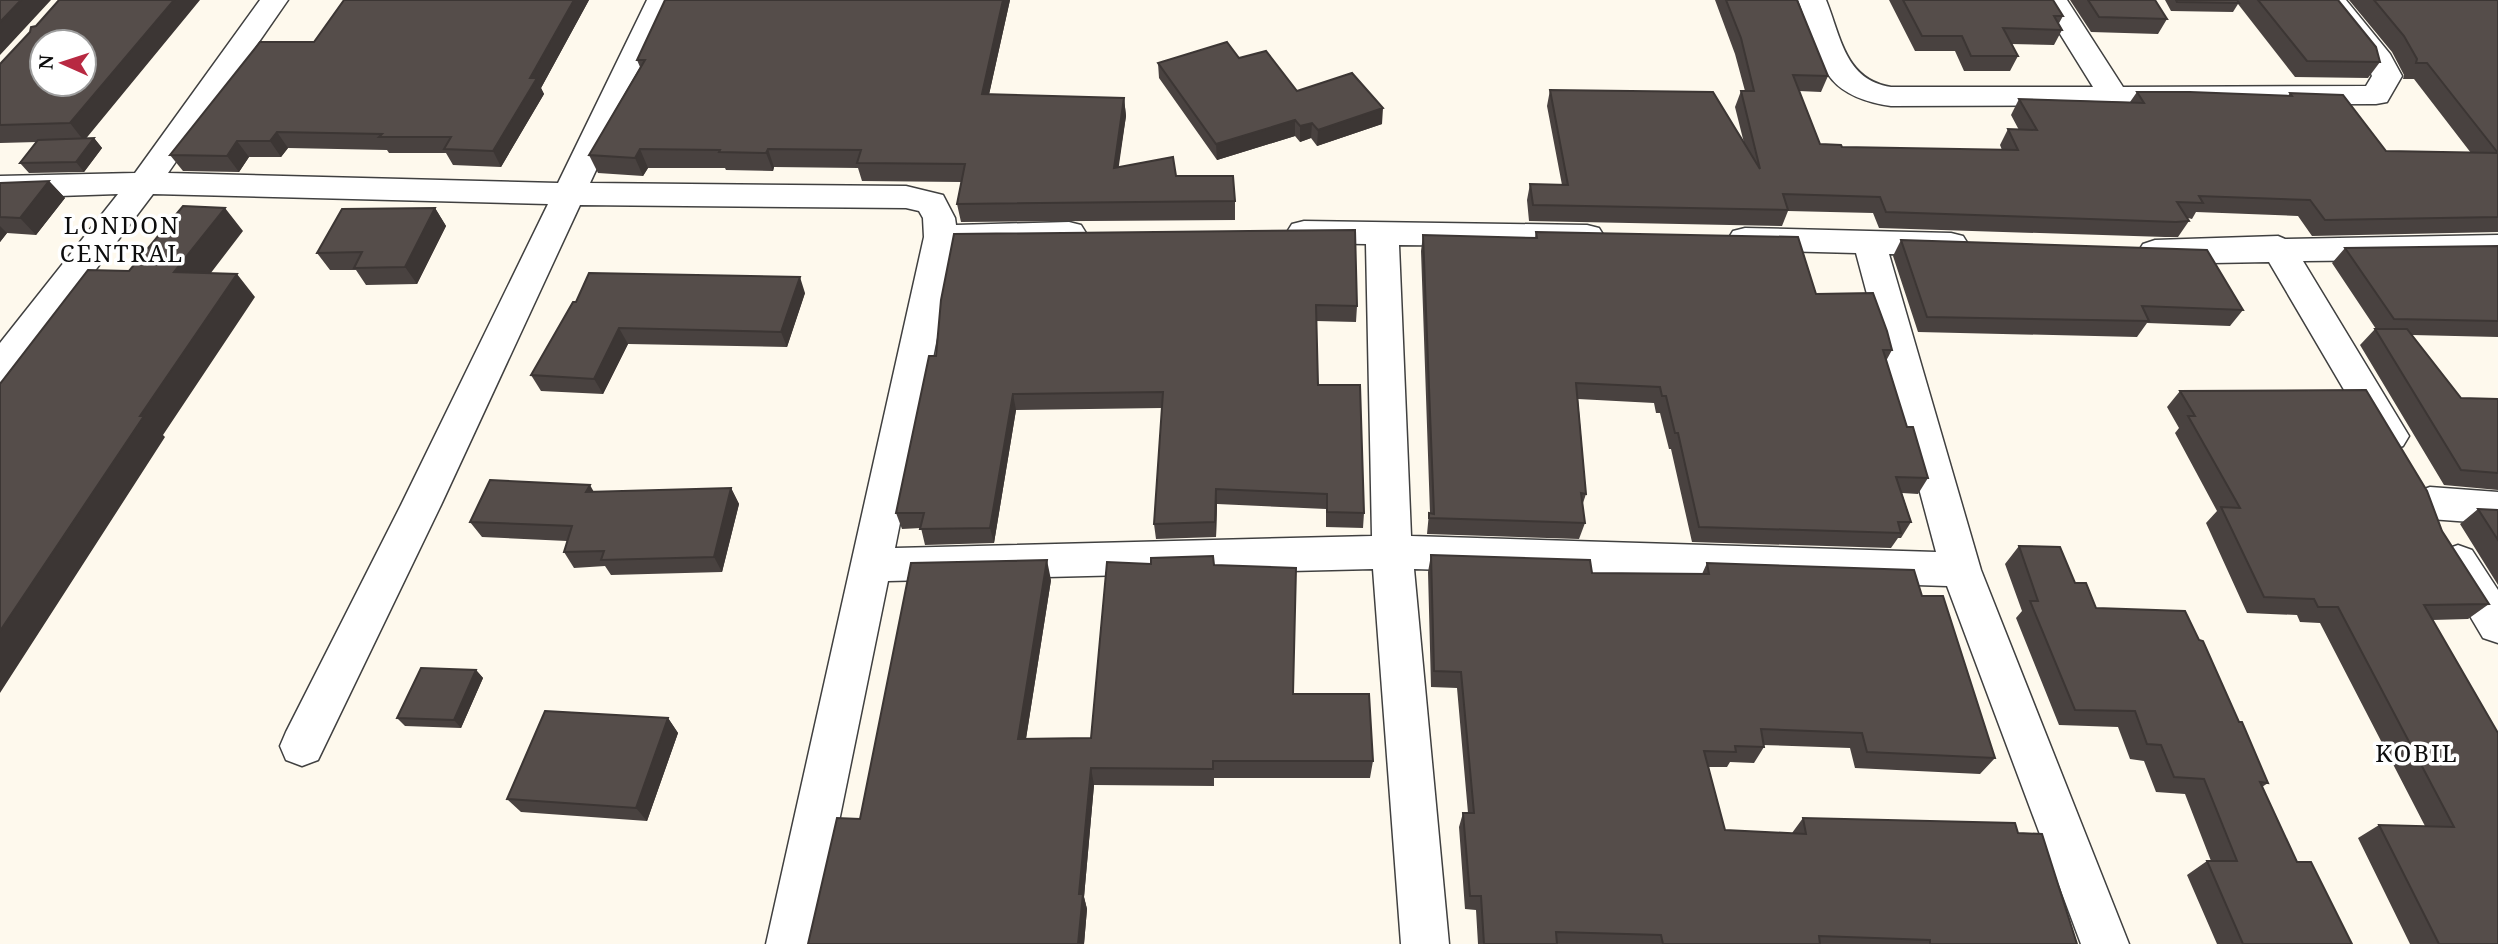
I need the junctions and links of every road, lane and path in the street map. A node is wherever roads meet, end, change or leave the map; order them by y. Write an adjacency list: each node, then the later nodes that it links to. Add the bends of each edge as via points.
1 (274, 0): 7 (street)
2 (661, 0): 9 (street)
3 (1812, 0): 6 (street, via 1843,75 1875,94)
4 (2053, 0): 6 (street)
5 (2331, 0): 6 (street, via 2387,76 2376,95)
6 (2112, 95)
7 (144, 183): 8 (street); 9 (street); 21 (street)
8 (0, 187)
9 (569, 194): 14 (street, via 906,197 932,203); 28 (street)
10 (1272, 232): 11 (street)
11 (1382, 232): 13 (street); 24 (street)
12 (1092, 233): 14 (street)
13 (1619, 236)
14 (941, 237): 25 (street)
15 (1716, 238): 16 (street)
16 (1869, 241): 17 (street); 26 (street)
17 (1977, 245)
18 (2498, 247): 19 (street)
19 (2278, 248): 20 (street); 22 (street)
20 (2125, 251)
21 (0, 369)
22 (2419, 484): 23 (street); 27 (street, via 2440,534)
23 (2498, 508)
24 (1392, 552): 25 (street); 26 (street); 30 (street)
25 (870, 565): 29 (street)
26 (1961, 570): 31 (street)
27 (2498, 625)
28 (302, 746)
29 (790, 944)
30 (1425, 944)
31 (2105, 944)

